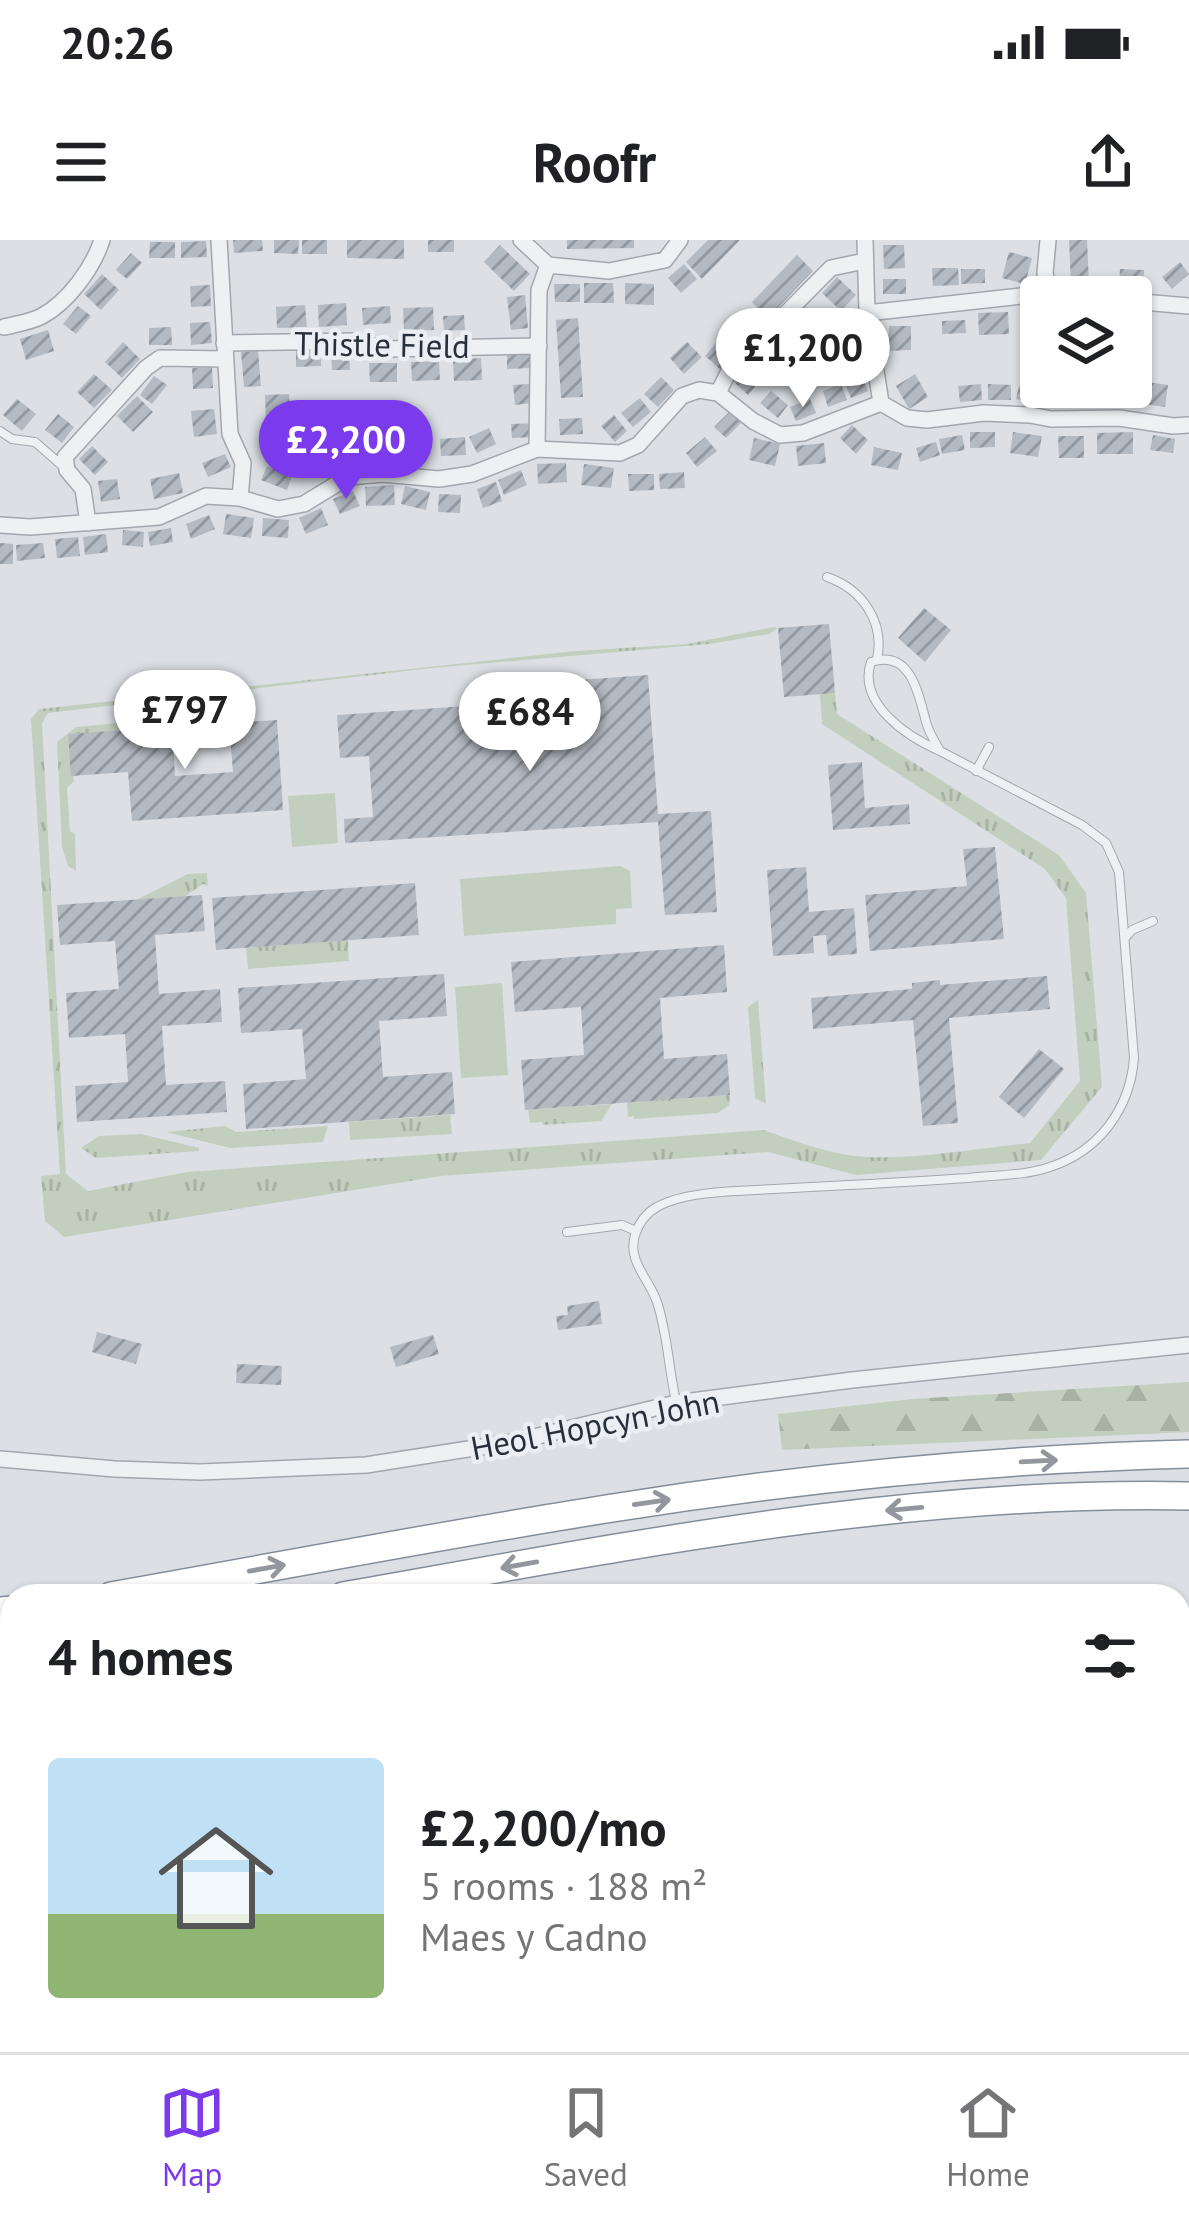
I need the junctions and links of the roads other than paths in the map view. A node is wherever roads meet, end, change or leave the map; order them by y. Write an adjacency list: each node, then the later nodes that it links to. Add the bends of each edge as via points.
1 (102, 240): 14 (street, via 62,302)
2 (219, 240): 16 (street)
3 (521, 240): 8 (street)
4 (680, 240): 8 (street, via 665,260 609,271)
5 (865, 240): 7 (street)
6 (1048, 240): 9 (street)
7 (865, 261): 13 (street); 17 (street, via 831,268 729,371)
8 (548, 265): 15 (street, via 539,290)
9 (1046, 276)
10 (1020, 296): 13 (street)
11 (1152, 302): 12 (street)
12 (1189, 305)
13 (867, 314): 18 (street)
14 (4, 327)
15 (539, 346): 16 (street, Thistle Field, via 386,349 354,341); 21 (street)
16 (225, 351): 22 (street, Thistle Field, via 160,358 146,368 65,457); 23 (street)
17 (718, 393): 18 (street, via 780,435); 21 (street, via 682,396 638,445 620,453)
18 (881, 403): 19 (street, via 927,420 984,413)
19 (1189, 424)
20 (0, 431): 22 (lane, via 35,442)
21 (537, 449): 23 (street, via 472,474 348,478 278,509)
22 (67, 470): 24 (street, via 83,489)
23 (241, 498): 24 (street, via 206,496 159,517)
24 (88, 523): 25 (street)
25 (0, 525)
26 (827, 577): 27 (lane, via 871,612)
27 (877, 659): 29 (lane, via 914,680); 29 (lane, via 868,676 883,709 910,737)
28 (989, 747): 30 (lane)
29 (940, 751): 30 (lane)
30 (976, 771): 32 (lane, via 1106,843 1120,872)
31 (1153, 921): 32 (lane)
32 (1126, 938): 34 (lane, via 1133,1073 1108,1128 1071,1158 1019,1174 675,1200 649,1212)
33 (567, 1232): 34 (lane, via 622,1225)
34 (636, 1232): 36 (lane, via 635,1260 656,1298)
35 (1189, 1345): 36 (street, Heol Hopcyn John)
36 (676, 1403): 38 (street, Heol Hopcyn John, via 512,1442 366,1465 200,1472)
37 (1189, 1454): 40 (highway, one-way to 37, via 785,1484)
38 (0, 1459)
39 (1189, 1496): 41 (highway, one-way to 41, via 800,1519)
40 (179, 1584)
41 (412, 1584)

